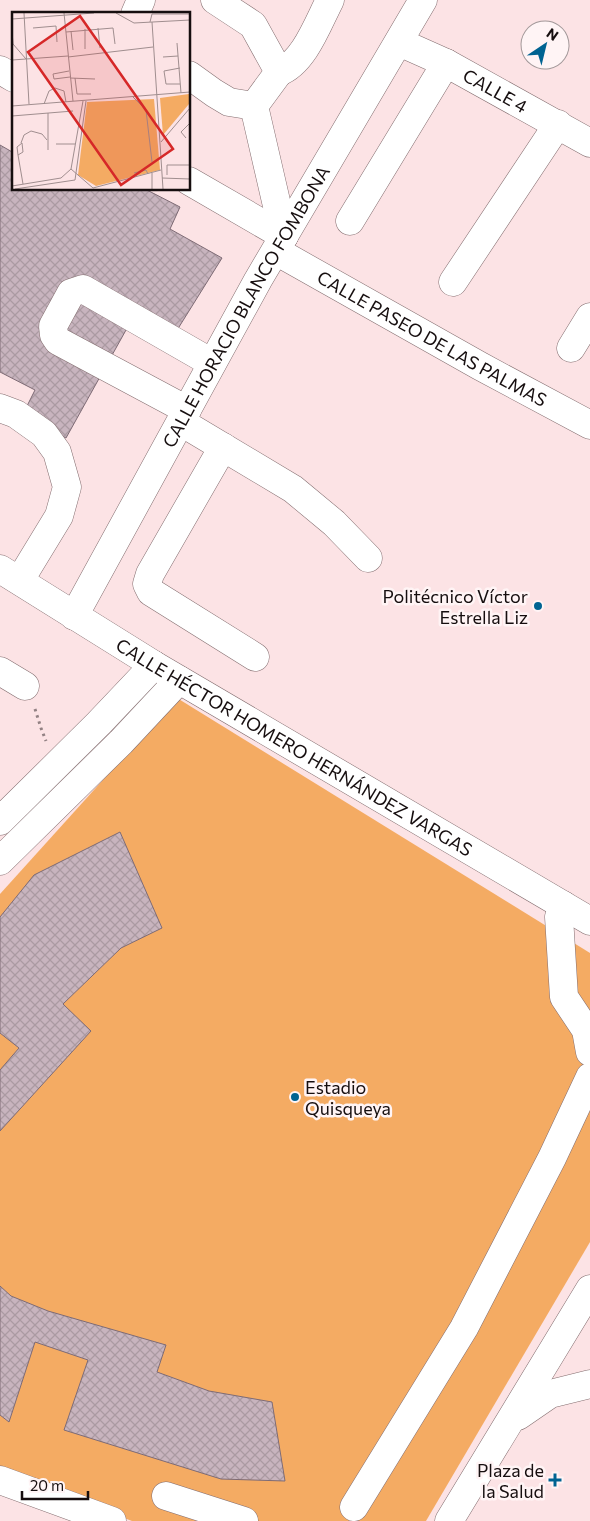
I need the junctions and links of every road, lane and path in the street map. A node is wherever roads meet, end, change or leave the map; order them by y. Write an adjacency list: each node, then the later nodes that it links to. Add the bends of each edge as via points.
1 (141, 0): 5 (street)
2 (215, 0): 9 (street, via 253,24)
3 (330, 0): 9 (street, via 299,58)
4 (423, 0): 6 (street, CALLE HORACIO BLANCO FOMBONA)
5 (136, 12)
6 (398, 42): 7 (street, CALLE 4); 17 (street, CALLE HORACIO BLANCO FOMBONA)
7 (446, 63): 13 (street, CALLE 4); 16 (street)
8 (0, 70): 11 (street)
9 (279, 72): 12 (street)
10 (190, 76): 12 (street, via 229,102)
11 (12, 77)
12 (254, 106): 17 (street)
13 (558, 124): 14 (street, CALLE 4); 18 (street)
14 (590, 143)
15 (190, 182): 17 (street, CALLE PASEO DE LAS PALMAS)
16 (350, 221)
17 (280, 244): 21 (street, CALLE HORACIO BLANCO FOMBONA); 24 (street, CALLE PASEO DE LAS PALMAS, via 480,366)
18 (453, 282)
19 (590, 317): 20 (street)
20 (572, 348)
21 (212, 363): 23 (street, CALLE HORACIO BLANCO FOMBONA); 23 (street, via 83,289 71,293 53,326 58,341)
22 (0, 408): 27 (street, via 16,414 44,434 57,452 67,487 59,516)
23 (184, 416): 25 (street); 28 (street, CALLE HORACIO BLANCO FOMBONA)
24 (590, 425)
25 (223, 447): 26 (street, via 293,489 334,523); 29 (street, via 147,584 151,592)
26 (368, 558)
27 (10, 575): 28 (street, CALLE HÉCTOR HOMERO HERNÁNDEZ VARGAS)
28 (74, 616): 30 (street, CALLE HÉCTOR HOMERO HERNÁNDEZ VARGAS)
29 (255, 657)
30 (154, 665): 32 (street, CALLE HÉCTOR HOMERO HERNÁNDEZ VARGAS); 34 (street)
31 (0, 671): 33 (street)
32 (180, 680): 35 (street); 38 (street, CALLE HÉCTOR HOMERO HERNÁNDEZ VARGAS)
33 (25, 686): 34 (path)
34 (59, 763): 35 (street); 36 (street)
35 (75, 788): 37 (street)
36 (0, 821)
37 (0, 861)
38 (563, 905): 39 (street, CALLE HÉCTOR HOMERO HERNÁNDEZ VARGAS); 40 (street, via 559,917 564,997 586,1030)
39 (590, 921)
40 (590, 1052)
41 (590, 1077): 47 (street, via 464,1328)
42 (590, 1289): 44 (street)
43 (590, 1384): 44 (street, via 550,1394)
44 (511, 1421): 51 (street)
45 (0, 1480): 48 (street)
46 (166, 1496): 50 (street)
47 (354, 1507)
48 (56, 1512): 49 (street)
49 (112, 1521)
50 (244, 1521)
51 (449, 1521)

